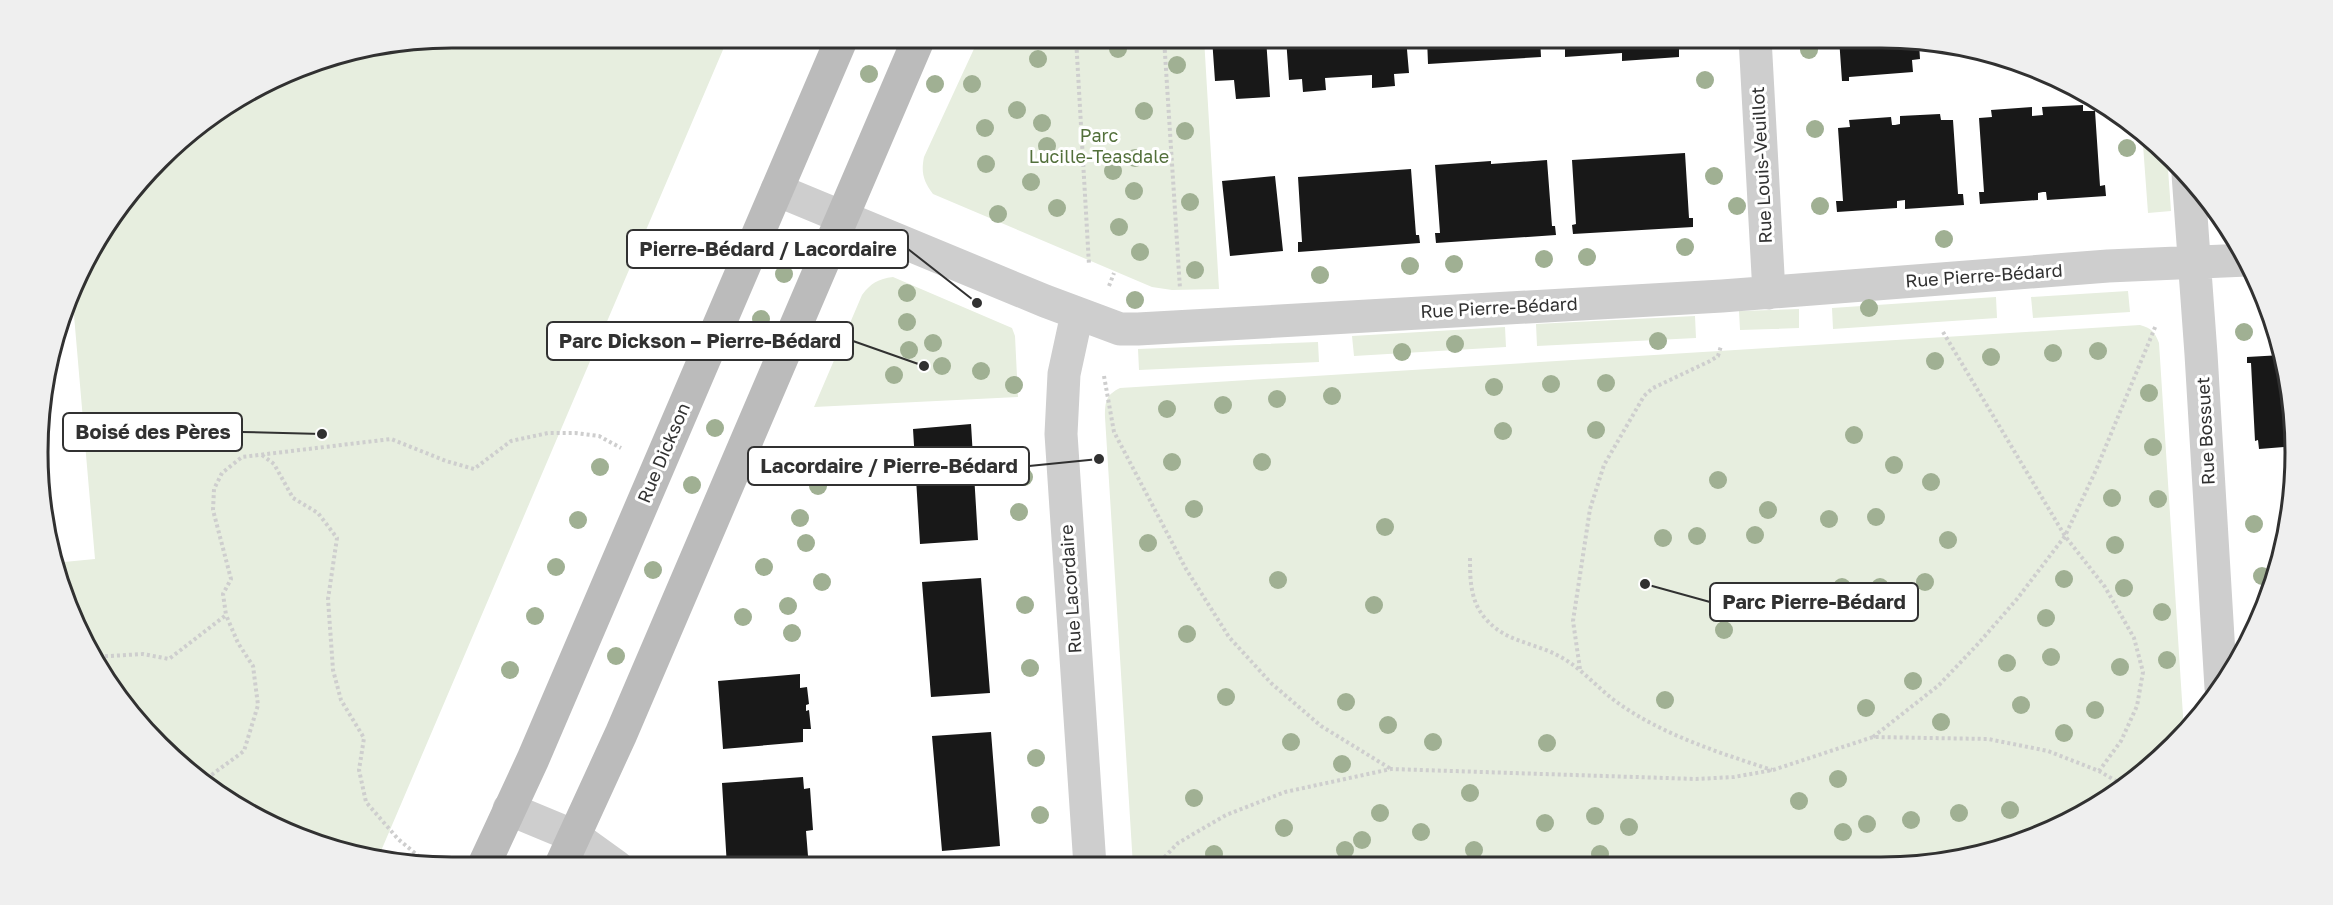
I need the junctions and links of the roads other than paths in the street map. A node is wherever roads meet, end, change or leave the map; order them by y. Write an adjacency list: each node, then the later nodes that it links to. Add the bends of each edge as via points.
1 (838, 48): 4 (main road, Rue Dickson)
2 (915, 48): 6 (main road)
3 (1756, 48): 9 (street, Rue Louis-Veuillot)
4 (777, 190): 6 (street, Rue Pierre-Bédard); 12 (main road, Rue Dickson)
5 (2189, 191): 8 (street, Rue Bossuet)
6 (843, 217): 10 (street, Rue Pierre-Bédard); 13 (main road)
7 (2236, 260): 8 (street, Rue Pierre-Bédard)
8 (2193, 261): 9 (street, Rue Pierre-Bédard); 11 (street, Rue Bossuet)
9 (1769, 292): 10 (street, Rue Pierre-Bédard, via 1138,329 1120,329)
10 (1077, 314): 17 (street, Rue Lacordaire, via 1064,374 1061,434)
11 (2220, 672)
12 (509, 809): 13 (street); 14 (main road, Rue Dickson)
13 (574, 836): 15 (main road); 16 (street)
14 (487, 857)
15 (565, 857)
16 (603, 857)
17 (1089, 857)

